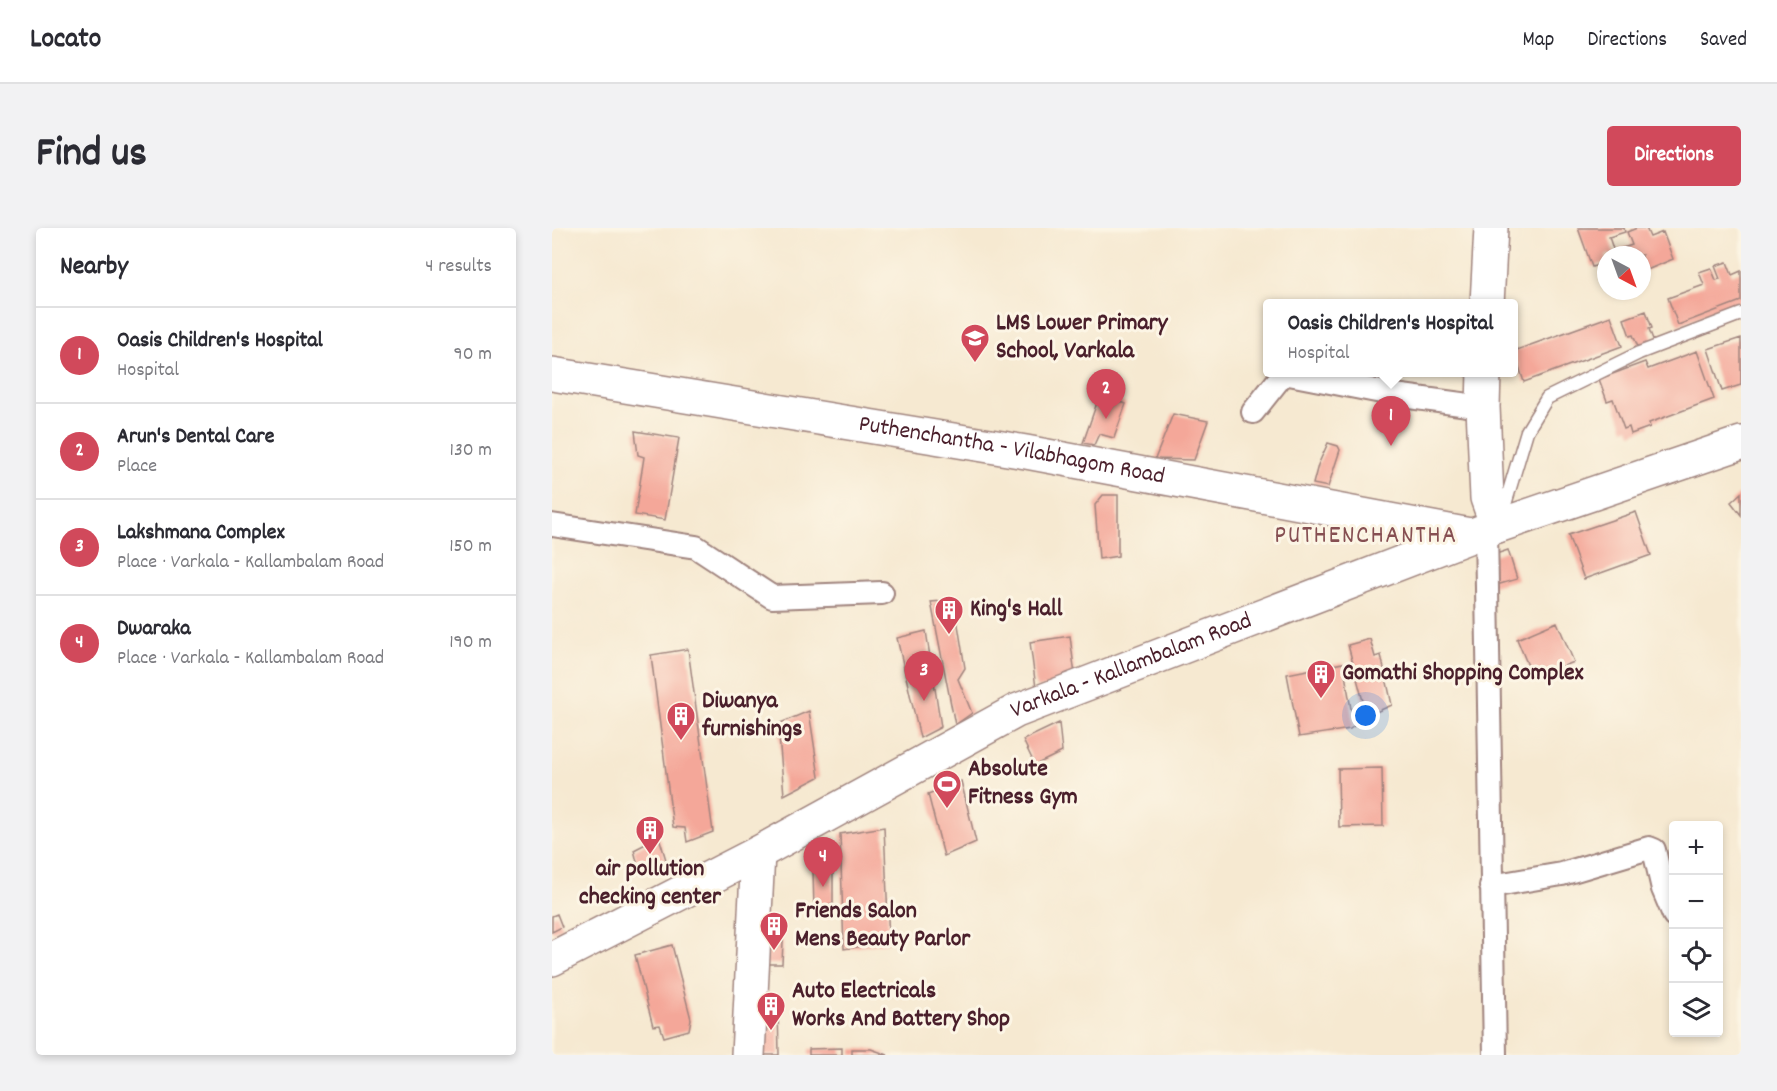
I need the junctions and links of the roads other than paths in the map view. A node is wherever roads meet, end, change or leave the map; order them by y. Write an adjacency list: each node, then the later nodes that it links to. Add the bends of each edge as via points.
1 (1491, 228): 2 (main road)
2 (1487, 299)
3 (1741, 314): 12 (lane, via 1639,353 1547,398 1527,431)
4 (552, 374): 12 (main road, Puthenchantha - Vilabhagom Road)
5 (1281, 377): 9 (street)
6 (1305, 377): 8 (street)
7 (1484, 377): 8 (main road)
8 (1483, 407): 12 (main road)
9 (1253, 412)
10 (1741, 442): 12 (main road, Varkala - Kallambalam Road)
11 (552, 525): 13 (street, via 696,547 772,597)
12 (1488, 529): 14 (main road, Varkala - Kallambalam Road, via 1016,711); 15 (street)
13 (882, 593)
14 (758, 853): 17 (main road, Varkala - Kallambalam Road); 18 (main road)
15 (1491, 886): 16 (street, via 1562,874 1650,848 1654,850); 19 (street)
16 (1669, 903)
17 (552, 959)
18 (748, 1055)
19 (1495, 1055)

